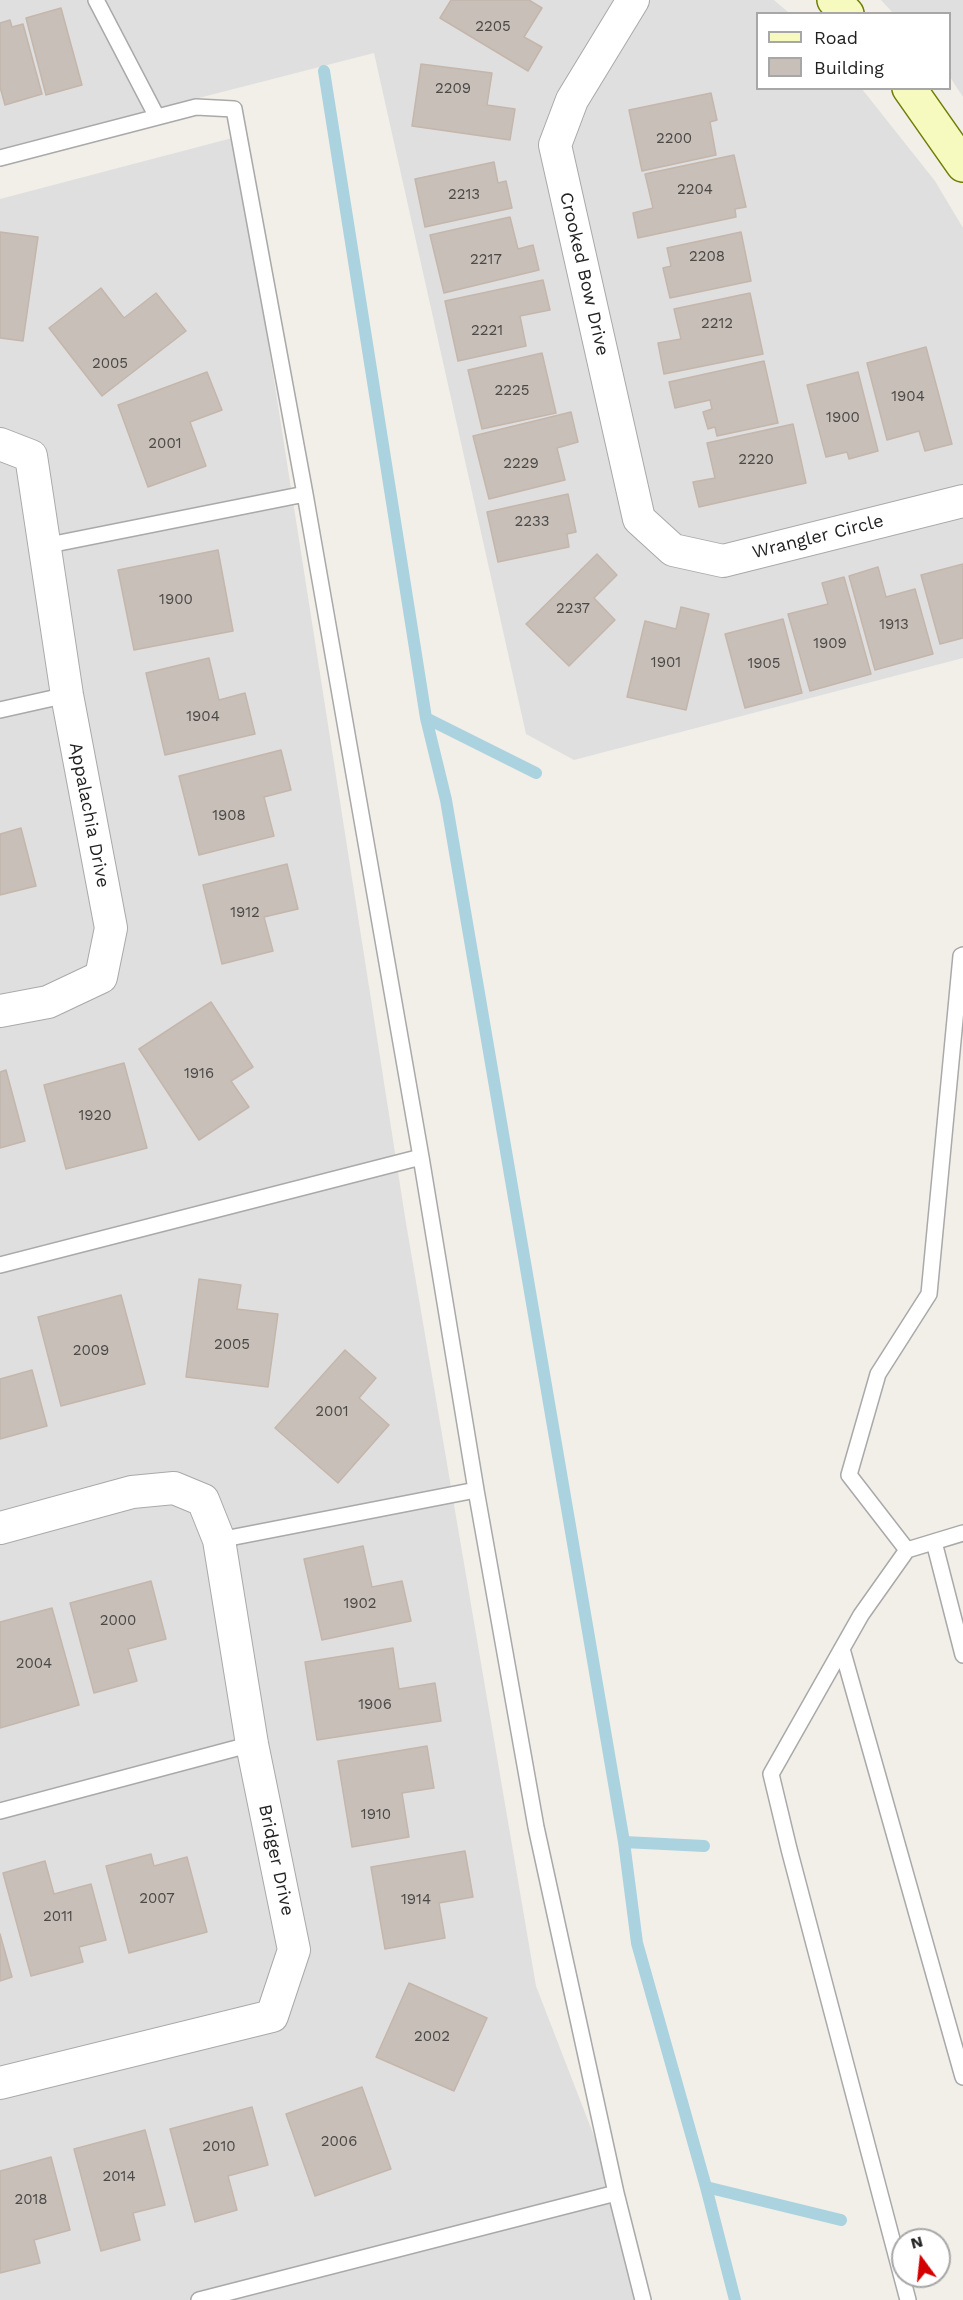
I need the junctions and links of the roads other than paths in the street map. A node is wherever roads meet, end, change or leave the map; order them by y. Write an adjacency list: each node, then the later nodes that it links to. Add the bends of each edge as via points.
1 (96, 0): 6 (lane)
2 (633, 0): 13 (street, Crooked Bow Drive, via 572,100 555,145 639,519)
3 (834, 0): 4 (street)
4 (845, 12)
5 (910, 90): 8 (street)
6 (157, 117): 7 (lane); 10 (lane, via 196,107 234,109)
7 (0, 158)
8 (963, 165)
9 (0, 444): 12 (street, Appalachia Drive, via 31,456)
10 (305, 494): 12 (lane); 18 (lane)
11 (963, 501): 13 (street, Wrangler Circle, via 723,561)
12 (44, 546): 14 (street, Appalachia Drive)
13 (673, 550)
14 (67, 695): 15 (lane); 17 (street, Appalachia Drive, via 111,928 101,977 48,1002)
15 (0, 710)
16 (963, 956): 25 (lane, via 929,1294 878,1374 849,1475)
17 (0, 1011)
18 (421, 1157): 19 (lane); 20 (lane)
19 (0, 1265)
20 (476, 1490): 23 (lane); 32 (lane, via 536,1827)
21 (0, 1528): 23 (street, Bridger Drive, via 132,1492 174,1488 203,1500)
22 (963, 1533): 24 (lane)
23 (219, 1540): 28 (street, Bridger Drive)
24 (934, 1542): 25 (lane); 27 (lane)
25 (907, 1550): 26 (lane)
26 (842, 1649): 30 (lane); 35 (lane, via 771,1774)
27 (963, 1655)
28 (252, 1744): 29 (lane); 31 (street, Bridger Drive, via 294,1950 272,2016)
29 (0, 1811)
30 (963, 2077)
31 (0, 2083)
32 (616, 2193): 33 (lane); 34 (lane)
33 (199, 2300)
34 (643, 2300)
35 (908, 2300)

